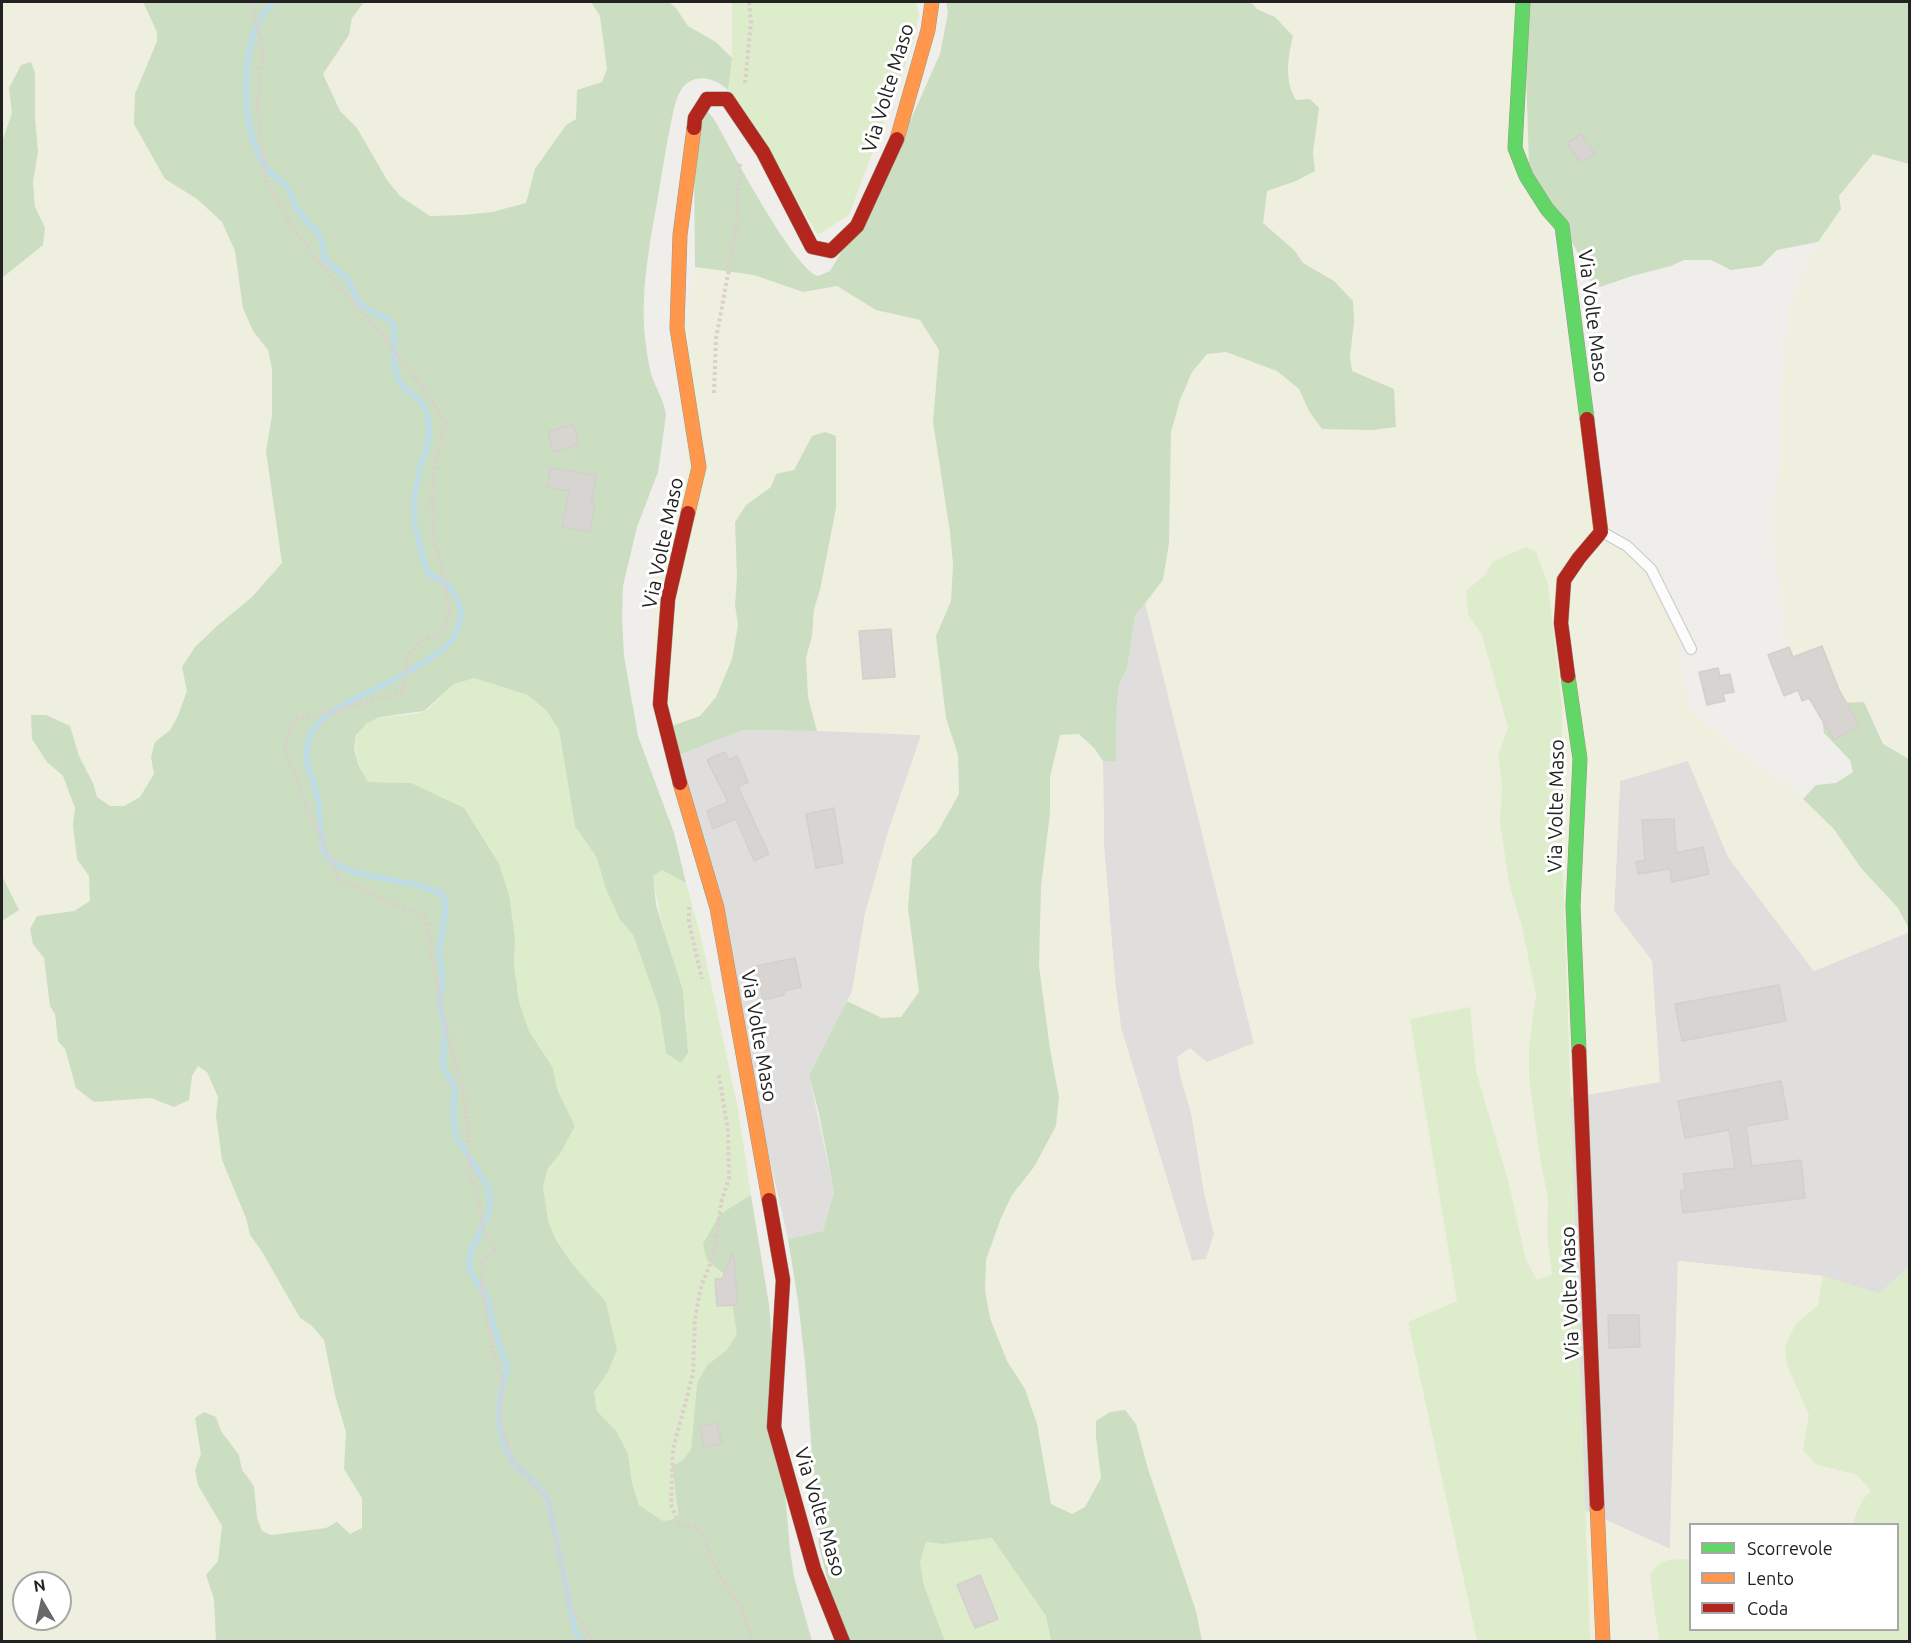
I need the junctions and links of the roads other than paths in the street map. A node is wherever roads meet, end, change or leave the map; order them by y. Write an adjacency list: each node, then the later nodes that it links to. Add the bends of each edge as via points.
1 (932, 2): 5 (street, Via Volte Maso, via 928,30 897,139 857,226 831,251 812,248 770,164 744,119 727,99 706,99 695,118 680,235 677,328 699,467 668,599 660,704 717,908 783,1280 774,1427 814,1569)
2 (1523, 2): 3 (street, Via Volte Maso, via 1515,148 1526,176 1562,226)
3 (1601, 532): 4 (lane, via 1628,546 1651,569); 6 (street, Via Volte Maso, via 1564,580 1561,623 1580,759 1573,906)
4 (1691, 649)
5 (843, 1641)
6 (1603, 1641)

